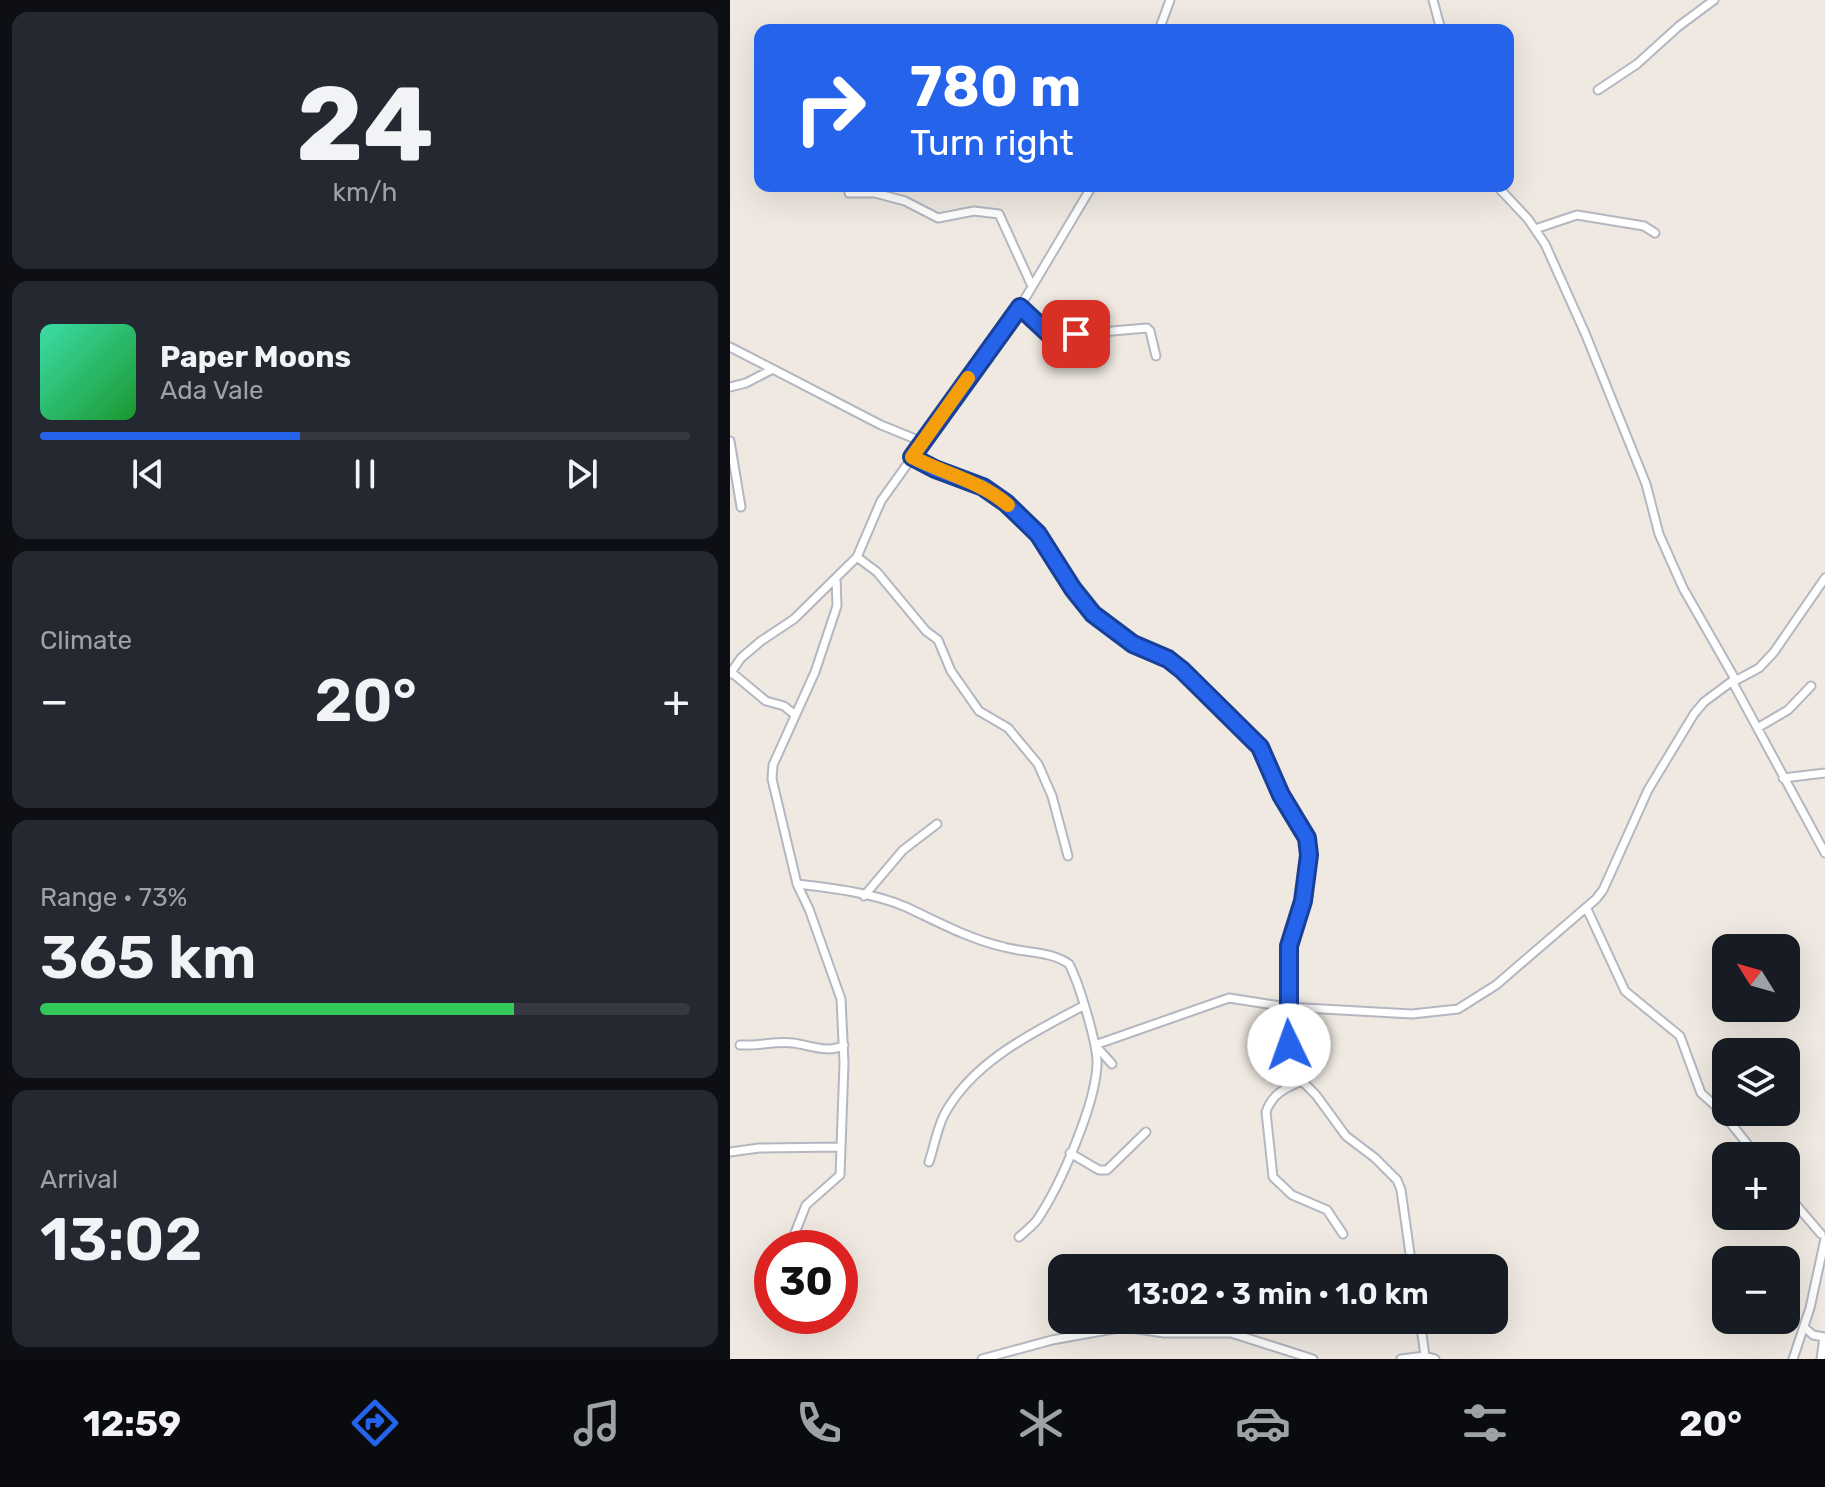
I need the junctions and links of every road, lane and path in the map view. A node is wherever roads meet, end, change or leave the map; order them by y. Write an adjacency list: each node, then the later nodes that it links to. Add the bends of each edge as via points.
1 (1170, 0): 4 (street)
2 (1433, 0): 5 (street)
3 (1714, 0): 6 (street)
4 (1161, 24)
5 (1439, 24)
6 (1598, 90)
7 (1088, 192): 12 (street)
8 (1502, 192): 10 (street)
9 (849, 193): 12 (street, via 905,201 938,218 974,211 999,214)
10 (1535, 229): 11 (street, via 1577,215 1644,226); 26 (street, via 1606,384 1683,588)
11 (1655, 233)
12 (1032, 286): 13 (street)
13 (1020, 307): 15 (street, via 1054,336 1147,328); 19 (street)
14 (730, 347): 16 (street)
15 (1156, 356)
16 (771, 370): 17 (street); 19 (street)
17 (730, 387)
18 (730, 441): 21 (street)
19 (923, 442): 20 (street)
20 (912, 457): 22 (street, via 881,501); 39 (street, via 983,487 1006,503 1038,534 1093,614 1133,644 1182,670 1260,747 1307,838 1308,876 1289,946)
21 (741, 507)
22 (857, 557): 23 (street); 34 (street, via 938,640 951,671 979,711 1008,728 1038,764)
23 (836, 578): 25 (street, via 794,619 741,658); 28 (street, via 837,606)
24 (1825, 578): 26 (street, via 1759,668)
25 (731, 673): 28 (street, via 766,701)
26 (1734, 681): 29 (street); 37 (street, via 1694,714 1648,790 1603,890)
27 (1811, 686): 29 (street, via 1788,710)
28 (794, 714): 35 (street, via 772,779)
29 (1759, 727): 31 (street)
30 (1825, 773): 31 (street)
31 (1783, 778): 33 (street)
32 (937, 824): 36 (street, via 903,850)
33 (1825, 853)
34 (1068, 856)
35 (797, 884): 36 (street); 41 (street, via 835,976)
36 (864, 896): 38 (street, via 904,906 939,925 1005,948 1064,961)
37 (1587, 909): 39 (street, via 1496,985 1458,1009 1412,1014); 46 (street, via 1625,991 1680,1036 1701,1093)
38 (1083, 1006): 42 (street); 50 (street, via 975,1073 944,1115)
39 (1287, 1007): 42 (street, via 1229,998); 44 (street, via 1289,1045)
40 (740, 1045): 41 (street)
41 (844, 1045): 47 (street)
42 (1095, 1045): 43 (street); 49 (street, via 1093,1090)
43 (1112, 1064)
44 (1302, 1081): 53 (street, via 1280,1092 1266,1112 1273,1177 1292,1195 1327,1210); 56 (street, via 1346,1136 1397,1180)
45 (1146, 1132): 49 (street, via 1107,1170)
46 (1746, 1142)
47 (839, 1147): 48 (street); 52 (street, via 840,1175 806,1205)
48 (730, 1152)
49 (1070, 1153): 55 (street, via 1036,1221)
50 (929, 1162)
51 (1800, 1208): 54 (street)
52 (796, 1230)
53 (1343, 1234)
54 (1824, 1234): 57 (street)
55 (1019, 1237)
56 (1410, 1254)
57 (1804, 1327): 64 (street); 65 (street, via 1824,1337)
58 (1422, 1334): 59 (street)
59 (1425, 1356): 62 (street); 63 (street)
60 (982, 1359): 61 (street, via 1124,1327 1231,1333)
61 (1313, 1359)
62 (1401, 1359)
63 (1435, 1359)
64 (1793, 1359)
65 (1821, 1359)

